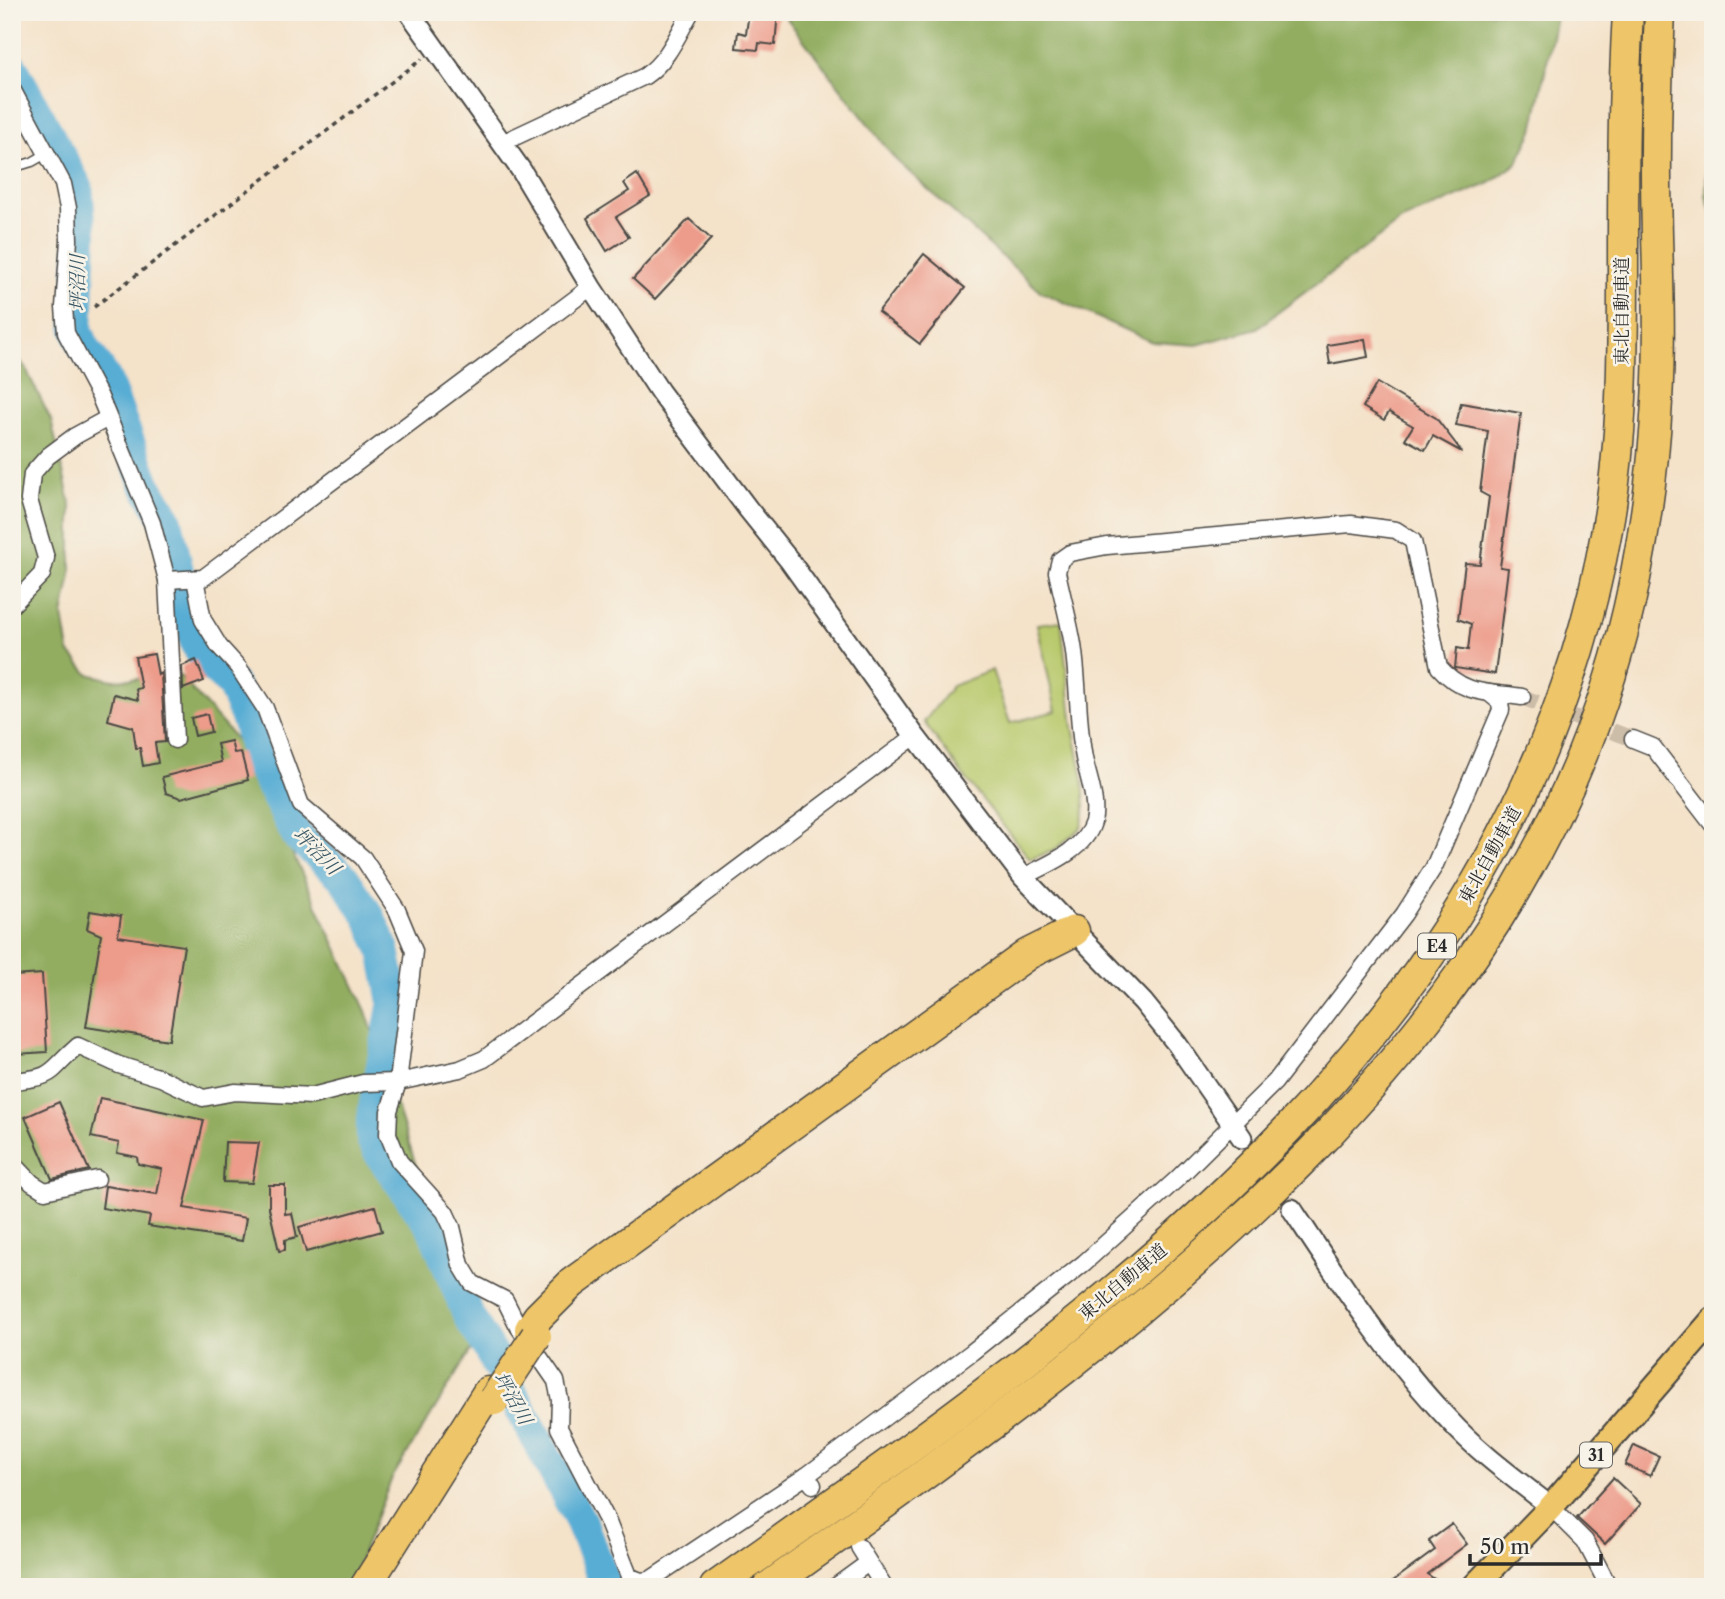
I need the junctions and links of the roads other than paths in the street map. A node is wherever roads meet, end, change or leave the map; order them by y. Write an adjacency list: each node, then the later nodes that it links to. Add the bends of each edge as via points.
1 (409, 12): 6 (street)
2 (691, 12): 6 (street, via 669,53 652,72)
3 (1628, 12): 34 (highway, 東北自動車道 / E4, via 1623,359 1618,453 1607,527 1571,673 1546,741 1481,876 1436,948 1341,1072 1233,1185 1148,1262 1013,1371)
4 (1660, 12): 35 (highway, 東北自動車道 / E4, via 1657,398 1634,584 1580,759 1511,898 1403,1051 1257,1205 1093,1347)
5 (12, 89): 7 (street)
6 (502, 143): 9 (street)
7 (46, 154): 8 (lane); 10 (street, via 63,184 68,208 66,333)
8 (12, 168)
9 (591, 287): 11 (street, via 203,578); 15 (street, via 660,392 789,560)
10 (108, 418): 11 (street); 12 (street, via 75,436 32,474 29,500 46,558 42,574)
11 (181, 580): 17 (street); 22 (street, via 219,646 265,708 301,805 363,858 397,911 414,951)
12 (12, 605)
13 (1489, 692): 14 (street); 19 (street, via 1462,687 1439,667 1413,541 1395,530 1351,524 1070,553 1060,560 1057,572 1073,646 1093,821 1072,849); 23 (street, via 1500,702 1501,710 1434,867 1404,914)
14 (1522, 697)
15 (915, 736): 19 (street); 22 (street, via 484,1059 460,1069)
16 (1633, 739): 18 (street, via 1653,747)
17 (176, 740)
18 (1713, 825)
19 (1023, 877): 20 (street)
20 (1074, 931): 23 (street, via 1143,1002); 28 (highway, bridge, via 1028,975 580,1289 533,1333)
21 (12, 1081): 22 (street, via 50,1074 78,1046 203,1098 235,1092 312,1096)
22 (386, 1082): 23 (street, via 388,1134 399,1161 444,1212 461,1265 472,1283 505,1300 556,1381 559,1428 607,1520 629,1576 640,1581 650,1580 810,1480 1084,1263)
23 (1238, 1132)
24 (12, 1163): 25 (street, via 45,1191)
25 (96, 1179)
26 (1292, 1209): 29 (street, via 1344,1288 1424,1393 1496,1463)
27 (1713, 1320): 29 (main road, 31)
28 (491, 1396): 32 (highway); 33 (highway)
29 (1552, 1507): 38 (main road, 31); 39 (street, via 1585,1541)
30 (859, 1546): 31 (street)
31 (869, 1563): 36 (street); 37 (street)
32 (365, 1587)
33 (380, 1587)
34 (715, 1587)
35 (768, 1587)
36 (835, 1587)
37 (884, 1587)
38 (1474, 1587)
39 (1609, 1587)

